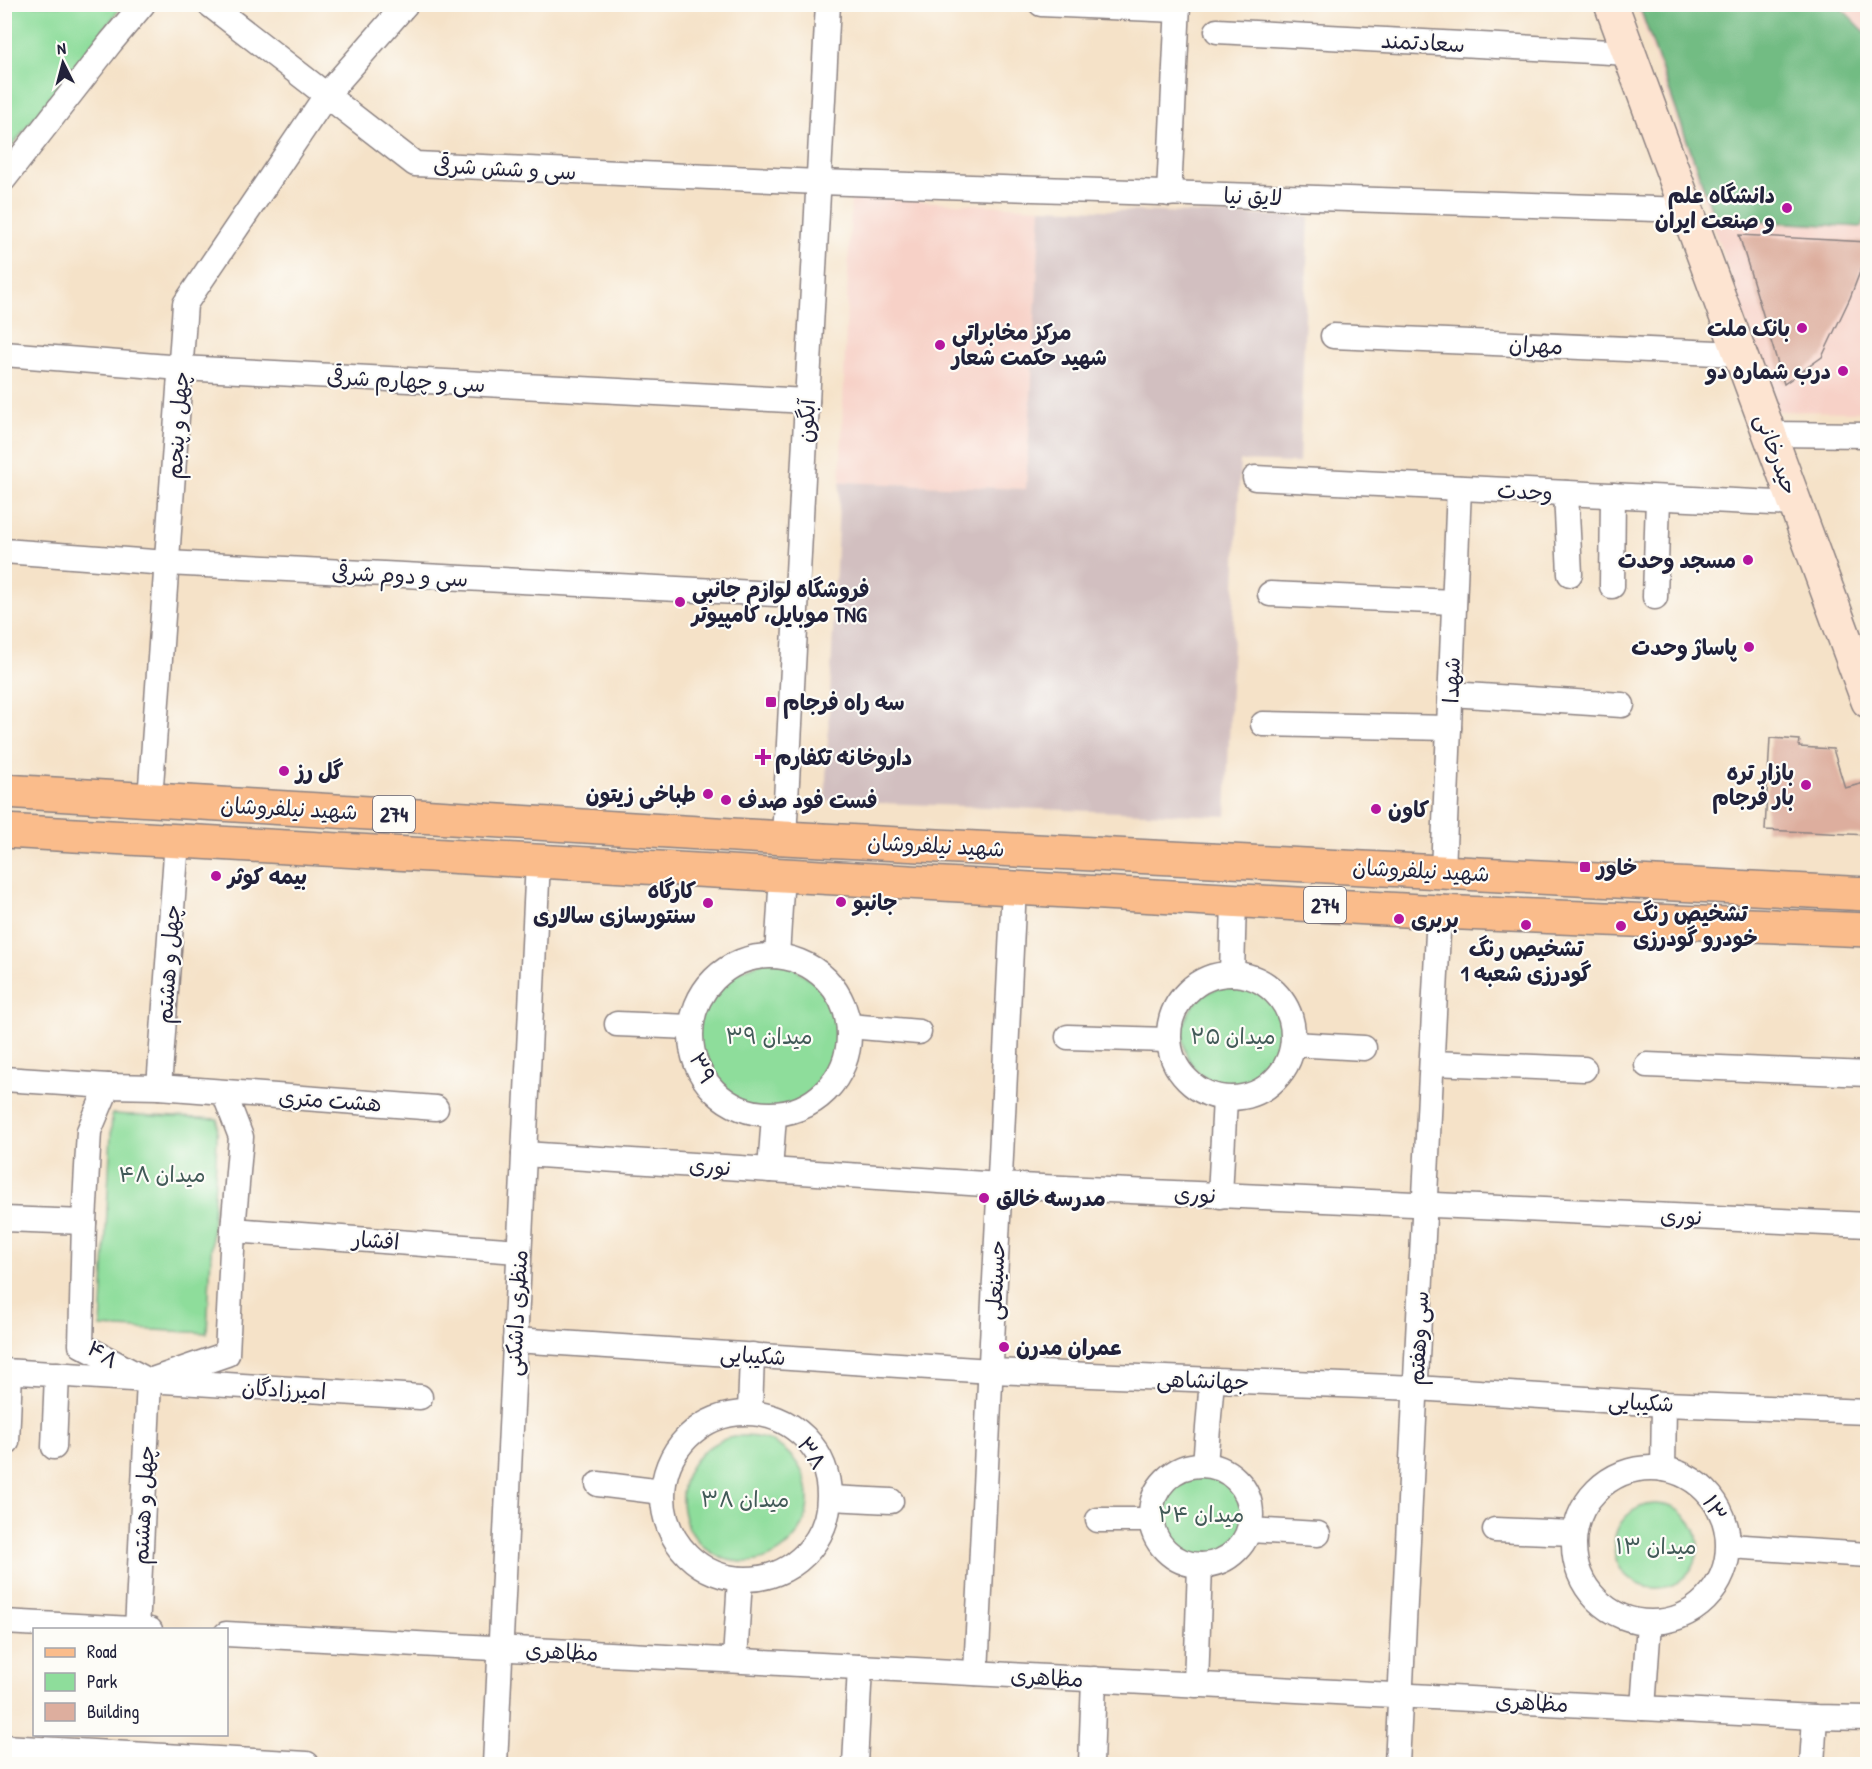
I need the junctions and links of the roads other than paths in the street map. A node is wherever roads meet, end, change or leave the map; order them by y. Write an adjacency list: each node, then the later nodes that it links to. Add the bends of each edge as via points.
1 (143, 4): 12 (street)
2 (209, 4): 11 (street, سی و شش شرقی)
3 (406, 4): 11 (street, چهل و پنجم)
4 (828, 4): 13 (street, آبگون)
5 (1041, 4): 7 (street)
6 (1611, 4): 10 (main road, حیدرخانی)
7 (1135, 6): 8 (street)
8 (1177, 7): 14 (street)
9 (1217, 31): 10 (street, سعادتمند)
10 (1629, 53): 15 (main road, حیدرخانی)
11 (327, 94): 13 (street, سی و شش شرقی, via 416,164); 19 (street, چهل و پنجم, via 185,304)
12 (4, 179)
13 (819, 182): 14 (street, لایق نیا); 20 (street, آبگون)
14 (1168, 194): 15 (street, لایق نیا)
15 (1687, 210): 18 (main road, حیدرخانی)
16 (1333, 336): 18 (street, مهران)
17 (4, 354): 19 (street, سی و چهارم شرقی)
18 (1740, 354): 21 (main road, حیدرخانی)
19 (181, 368): 20 (street, سی و چهارم شرقی); 30 (street, چهل و پنجم)
20 (807, 401): 34 (street, آبگون)
21 (1770, 434): 22 (street); 28 (main road, حیدرخانی)
22 (1868, 435)
23 (1255, 478): 24 (street, وحدت)
24 (1459, 488): 25 (street, وحدت); 36 (street, شهدا)
25 (1566, 493): 26 (street, وحدت); 31 (street)
26 (1613, 495): 27 (street, وحدت); 32 (street)
27 (1658, 498): 28 (street, وحدت); 35 (street)
28 (1795, 504): 38 (main road, حیدرخانی)
29 (4, 551): 30 (street, سی و دوم شرقی)
30 (167, 563): 34 (street, سی و دوم شرقی); 43 (street, چهل و پنجم)
31 (1570, 574)
32 (1612, 586)
33 (1270, 594): 36 (street)
34 (797, 595): 45 (street, آبگون)
35 (1655, 597)
36 (1454, 602): 37 (street, شهدا)
37 (1450, 694): 39 (street); 41 (street, شهدا)
38 (1868, 701)
39 (1622, 705)
40 (1263, 724): 41 (street)
41 (1449, 728): 48 (street, شهدا)
42 (4, 791): 43 (main road, شهید نیلفروشان / 274)
43 (150, 800): 45 (main road, شهید نیلفروشان / 274)
44 (4, 831): 46 (main road, شهید نیلفروشان / 274)
45 (784, 838): 48 (main road, شهید نیلفروشان / 274); 49 (main road)
46 (177, 841): 47 (main road, شهید نیلفروشان / 274); 71 (street, چهل و هشتم)
47 (538, 861): 49 (main road, شهید نیلفروشان / 274); 76 (street, منظری داشکنی)
48 (1443, 871): 51 (main road, شهید نیلفروشان / 274); 53 (main road)
49 (782, 874): 50 (main road, 274); 55 (street)
50 (1014, 887): 52 (main road, 274); 78 (street, حسینعلی)
51 (1868, 894)
52 (1234, 900): 53 (main road, 274); 56 (street)
53 (1439, 912): 54 (main road, 274); 65 (street, سی وهفتم)
54 (1868, 930)
55 (777, 956): 58 (street, ۳۹, via 803,963 825,978 841,1000); 59 (street, ۳۹, via 752,957 729,967 701,997)
56 (1232, 974): 62 (street, via 1199,983 1185,994 1175,1010); 63 (street, via 1255,978 1272,989 1289,1014)
57 (617, 1023): 59 (street)
58 (849, 1026): 60 (street); 75 (street, ۳۹, via 848,1050 825,1092 805,1106)
59 (691, 1028): 75 (street, ۳۹, via 692,1051 700,1074 715,1092 735,1106)
60 (919, 1032)
61 (1068, 1037): 62 (street)
62 (1167, 1040): 73 (street, via 1176,1065 1188,1082 1205,1093)
63 (1293, 1044): 64 (street); 73 (street, via 1288,1062 1270,1084 1244,1097)
64 (1364, 1047)
65 (1432, 1063): 67 (street); 80 (street, سی وهفتم)
66 (1647, 1065): 68 (street)
67 (1584, 1069)
68 (1868, 1074)
69 (4, 1079): 70 (street)
70 (108, 1086): 71 (street); 82 (street, ۴۸, via 88,1131)
71 (159, 1087): 72 (street)
72 (224, 1093): 74 (street, هشت متری); 84 (street, via 241,1137)
73 (1225, 1098): 79 (street)
74 (436, 1108)
75 (774, 1116): 77 (street)
76 (524, 1154): 77 (street, نوری); 85 (street, منظری داشکنی)
77 (770, 1170): 78 (street, نوری)
78 (1000, 1185): 79 (street, نوری); 89 (street, حسینعلی)
79 (1220, 1196): 80 (street, نوری)
80 (1425, 1205): 83 (street, نوری); 93 (street, سی وهفتم)
81 (4, 1219): 82 (street)
82 (84, 1222): 92 (street, ۴۸, via 81,1345)
83 (1868, 1225)
84 (233, 1230): 85 (street, افشار); 92 (street, via 227,1354)
85 (519, 1251): 86 (street, منظری داشکنی)
86 (515, 1340): 87 (street, شکیبایی); 121 (street, منظری داشکنی)
87 (752, 1355): 89 (street, شکیبایی); 96 (street)
88 (7, 1371): 90 (street, امیرزادگان); 98 (street)
89 (991, 1371): 91 (street, جهانشاهی); 124 (street, حسینعلی)
90 (57, 1374): 92 (street, امیرزادگان); 99 (street)
91 (1212, 1380): 93 (street, جهانشاهی); 100 (street)
92 (148, 1381): 94 (street, امیرزادگان); 119 (street, چهل و هشتم)
93 (1416, 1388): 95 (street, شکیبایی); 127 (street, سی وهفتم)
94 (420, 1397)
95 (1664, 1404): 97 (street, شکیبایی); 101 (street)
96 (750, 1412): 103 (street, ۳۸, via 724,1415 699,1426 680,1444 667,1466); 104 (street, ۳۸, via 775,1417 798,1430 816,1449 826,1472)
97 (1868, 1412)
98 (7, 1443)
99 (54, 1447)
100 (1205, 1464): 107 (street, via 1177,1470 1165,1479 1156,1491); 108 (street, via 1220,1467 1244,1486 1251,1508)
101 (1663, 1468): 110 (street, ۱۳, via 1638,1468 1615,1476 1596,1490 1581,1509); 112 (street, ۱۳, via 1702,1487 1717,1504 1726,1524)
102 (598, 1484): 103 (street)
103 (662, 1492): 115 (street, ۳۸, via 665,1518 681,1548 715,1574)
104 (830, 1498): 105 (street); 115 (street, ۳۸, via 825,1525 811,1548 791,1566 767,1576)
105 (891, 1501)
106 (1098, 1520): 107 (street)
107 (1151, 1520): 114 (street, via 1154,1534 1172,1557)
108 (1250, 1530): 111 (street); 114 (street, via 1243,1545 1231,1556)
109 (1495, 1530): 110 (street)
110 (1573, 1533): 117 (street, ۱۳, via 1574,1559 1588,1591 1600,1605 1623,1618)
111 (1318, 1534)
112 (1729, 1546): 113 (street); 117 (street, ۱۳, via 1725,1570 1713,1592 1696,1609 1674,1620)
113 (1868, 1555)
114 (1200, 1565): 126 (street)
115 (740, 1579): 122 (street)
116 (4, 1622): 118 (street)
117 (1649, 1623): 128 (street)
118 (118, 1628)
119 (137, 1628)
120 (228, 1634): 121 (street, مظاهری)
121 (500, 1648): 122 (street, مظاهری); 136 (street, منظری داشکنی)
122 (735, 1660): 123 (street, مظاهری)
123 (860, 1667): 124 (street, مظاهری); 137 (street)
124 (976, 1673): 125 (street, مظاهری)
125 (1094, 1679): 126 (street, مظاهری); 138 (street)
126 (1196, 1684): 127 (street, مظاهری)
127 (1400, 1695): 128 (street, مظاهری); 139 (street, سی وهفتم)
128 (1643, 1708): 129 (street, مظاهری)
129 (1815, 1717): 130 (street, مظاهری); 140 (street)
130 (1868, 1718)
131 (133, 1744): 133 (street); 134 (street)
132 (4, 1747): 133 (street)
133 (75, 1758)
134 (195, 1761): 135 (street)
135 (307, 1764)
136 (495, 1764)
137 (855, 1764)
138 (1091, 1764)
139 (1397, 1764)
140 (1812, 1764)

